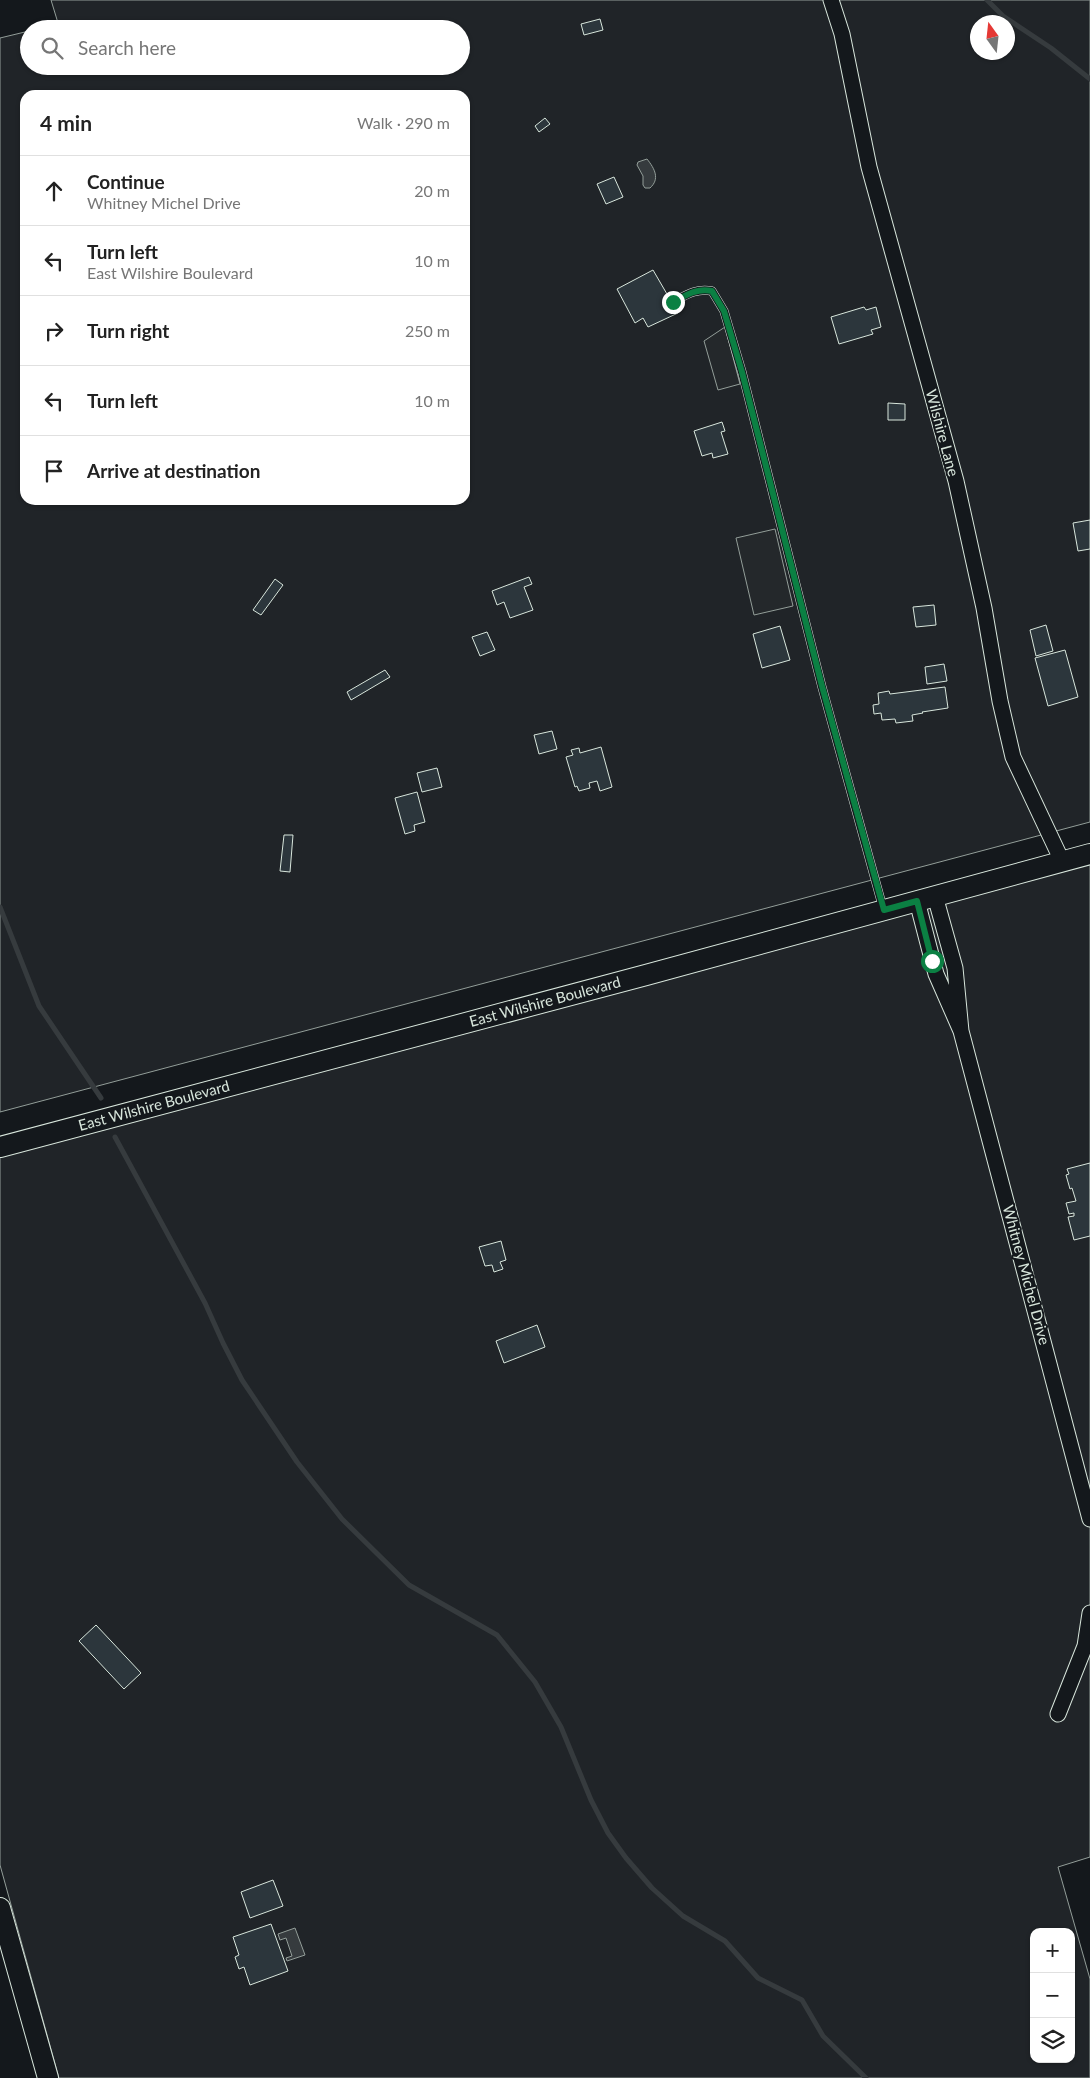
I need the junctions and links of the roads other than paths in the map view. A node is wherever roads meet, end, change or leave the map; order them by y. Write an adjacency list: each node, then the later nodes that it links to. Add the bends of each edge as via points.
1 (831, 0): 4 (street, Wilshire Lane, via 842,34 869,167 956,481 1013,757)
2 (673, 302): 6 (lane, via 694,291 712,291 724,311)
3 (1090, 854): 4 (street, East Wilshire Boulevard)
4 (1062, 861): 5 (street, East Wilshire Boulevard)
5 (926, 899): 6 (street, East Wilshire Boulevard); 8 (street, Whitney Michel Drive, via 936,974 961,1032)
6 (884, 910): 7 (street, East Wilshire Boulevard)
7 (0, 1147)
8 (1090, 1519)
9 (1090, 1614): 10 (street, via 1085,1646)
10 (1058, 1714)
11 (0, 1908): 12 (street)
12 (48, 2078)

